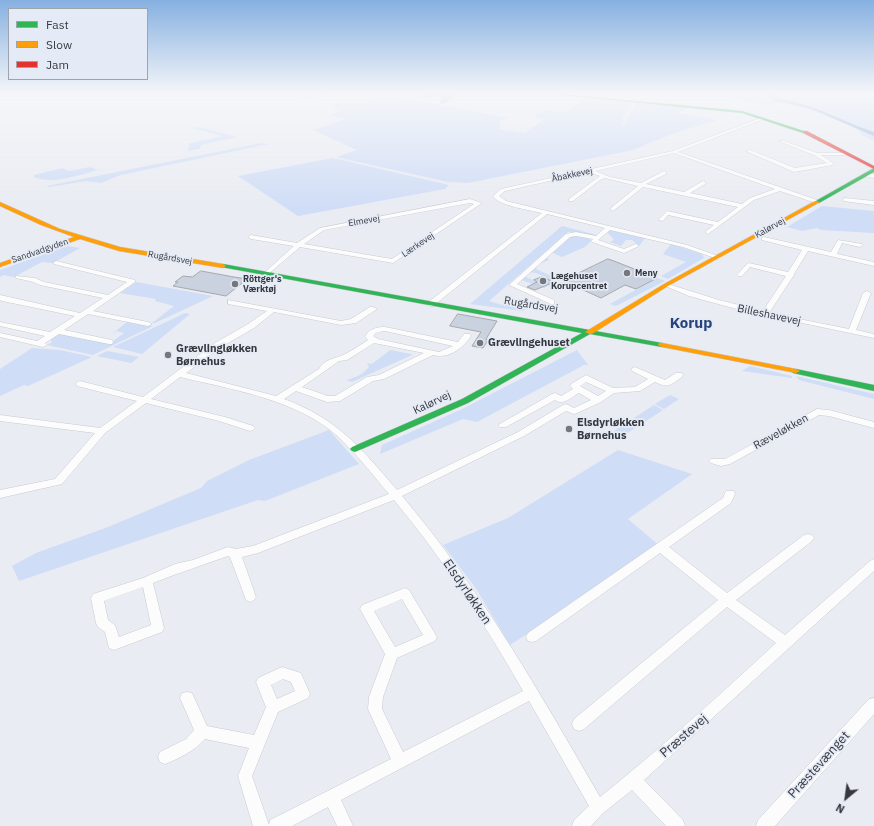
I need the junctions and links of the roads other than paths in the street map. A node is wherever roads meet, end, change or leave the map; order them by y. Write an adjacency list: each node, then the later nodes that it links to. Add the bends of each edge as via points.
1 (728, 132): 5 (street, Åbakkevej)
2 (804, 132): 7 (street)
3 (784, 142): 6 (street)
4 (748, 150): 6 (street, via 794,170 831,164)
5 (674, 152): 8 (street, Åbakkevej); 14 (street)
6 (816, 154): 7 (street)
7 (844, 154): 9 (street)
8 (590, 171): 11 (street); 27 (street, Åbakkevej, via 503,190 496,196 502,201)
9 (872, 172): 19 (street, Kalørvej)
10 (664, 173): 13 (street)
11 (603, 177): 13 (street); 16 (street)
12 (703, 183): 15 (street)
13 (642, 185): 15 (street); 23 (street)
14 (780, 190): 19 (street); 22 (street, via 757,197)
15 (686, 194): 22 (street)
16 (571, 200)
17 (845, 200): 20 (street)
18 (478, 202): 33 (street, Elmevej, via 470,201 324,228); 33 (street, Lærkevej, via 479,204 393,261)
19 (818, 202): 38 (street, Kalørvej)
20 (874, 202)
21 (0, 204): 29 (street, Rugårdsvej, via 26,217)
22 (744, 206): 26 (street)
23 (614, 209)
24 (544, 216): 51 (street)
25 (661, 220): 26 (street, via 667,213)
26 (719, 224): 28 (street)
27 (610, 228): 31 (street); 38 (street, Åbakkevej)
28 (708, 232)
29 (81, 237): 41 (street, Sandvadgyden); 42 (street, Rugårdsvej, via 134,252)
30 (251, 237): 33 (street, Lærkevej)
31 (597, 238): 35 (street, via 594,241 622,251); 52 (street, via 570,235 512,285)
32 (764, 239): 36 (street)
33 (300, 245): 42 (street, Elmevej)
34 (860, 245): 37 (street, via 840,241)
35 (636, 246)
36 (806, 249): 37 (street); 44 (street)
37 (833, 254): 40 (street)
38 (718, 257): 46 (street, Kalørvej)
39 (56, 263): 49 (street, via 134,280)
40 (874, 264)
41 (0, 265)
42 (266, 274): 51 (street, Rugårdsvej)
43 (740, 275): 44 (street, via 749,265)
44 (791, 275): 56 (street)
45 (18, 276): 49 (street, via 42,284)
46 (666, 285): 56 (street, Billeshavevej, via 714,302); 61 (street, Kalørvej)
47 (866, 293): 62 (street)
48 (0, 297): 55 (street)
49 (109, 297): 55 (street)
50 (231, 302): 54 (street)
51 (431, 302): 57 (street, Rugårdsvej); 61 (street, Rugårdsvej)
52 (551, 302)
53 (373, 309): 54 (street, via 345,323)
54 (273, 310): 75 (street, via 218,345)
55 (84, 314): 60 (street); 63 (street)
56 (765, 314): 62 (street, Billeshavevej)
57 (494, 315): 58 (street, Rugårdsvej); 61 (street)
58 (524, 320): 61 (street, Rugårdsvej); 67 (street, via 564,332)
59 (0, 324): 63 (street)
60 (148, 324)
61 (587, 329): 67 (street, Kalørvej); 72 (street, Rugårdsvej); 72 (street, Rugårdsvej, via 675,344); 74 (street, Kalørvej)
62 (852, 332): 65 (street, Billeshavevej)
63 (55, 333): 66 (street, via 41,345); 69 (street)
64 (467, 336): 70 (street)
65 (874, 336)
66 (1, 337)
67 (565, 337): 74 (street, Kalørvej)
68 (373, 340): 70 (street, via 369,337 371,333 385,329); 71 (street); 79 (street, via 324,367)
69 (109, 342)
70 (460, 345): 71 (street, via 444,353)
71 (431, 353): 79 (street, via 381,377 370,379 337,400)
72 (709, 353): 80 (street, Rugårdsvej)
73 (636, 369): 77 (street)
74 (516, 373): 93 (street, Kalørvej, via 458,404)
75 (179, 374): 83 (street); 84 (street, Elsdyrløkken)
76 (679, 376): 77 (street, via 666,384)
77 (654, 379): 82 (street, via 637,389)
78 (80, 384): 83 (street)
79 (296, 388): 84 (street)
80 (874, 388)
81 (579, 389): 82 (street, via 574,386 586,378); 85 (street); 87 (street, via 561,400 555,396)
82 (612, 391): 85 (street)
83 (145, 400): 90 (street, via 222,418); 92 (street)
84 (276, 400): 93 (street, Elsdyrløkken, via 321,419 336,429)
85 (598, 400): 91 (street, via 574,411 566,407)
86 (0, 418): 92 (street)
87 (516, 418): 88 (street); 91 (street)
88 (503, 425)
89 (874, 425): 94 (street, Ræveløkken, via 817,412 727,462)
90 (250, 428)
91 (530, 428): 97 (street)
92 (102, 431): 95 (street, via 58,482)
93 (355, 449): 97 (street, Elsdyrløkken)
94 (714, 461)
95 (0, 494)
96 (730, 494): 99 (street, via 727,500)
97 (396, 495): 100 (street, via 254,550); 108 (street, Elsdyrløkken, via 460,578)
98 (808, 538): 104 (street)
99 (661, 547): 104 (street); 105 (street)
100 (236, 554): 102 (street, via 228,551 179,567); 103 (street)
101 (874, 564): 106 (street, Præstevej)
102 (147, 581): 102 (street, via 158,628 114,644 111,629 102,623 97,598)
103 (250, 597)
104 (727, 600): 106 (street); 112 (street)
105 (532, 637)
106 (785, 643): 117 (street, Præstevej)
107 (392, 654): 107 (street, via 431,636 405,593 366,609); 116 (street, via 376,697 375,709)
108 (532, 693): 116 (street); 119 (street, Elsdyrløkken)
109 (187, 698): 113 (street)
110 (874, 704): 125 (street, Præstevænget)
111 (273, 707): 114 (street)
112 (579, 724)
113 (202, 732): 114 (street); 115 (street, via 191,744)
114 (258, 743): 120 (street, via 245,776)
115 (165, 757)
116 (400, 762): 118 (street)
117 (633, 780): 119 (street, Præstevej); 124 (street)
118 (332, 798): 121 (street); 122 (street)
119 (598, 808): 123 (street, Præstevej)
120 (261, 826)
121 (276, 826)
122 (345, 826)
123 (580, 826)
124 (677, 826)
125 (764, 826)

